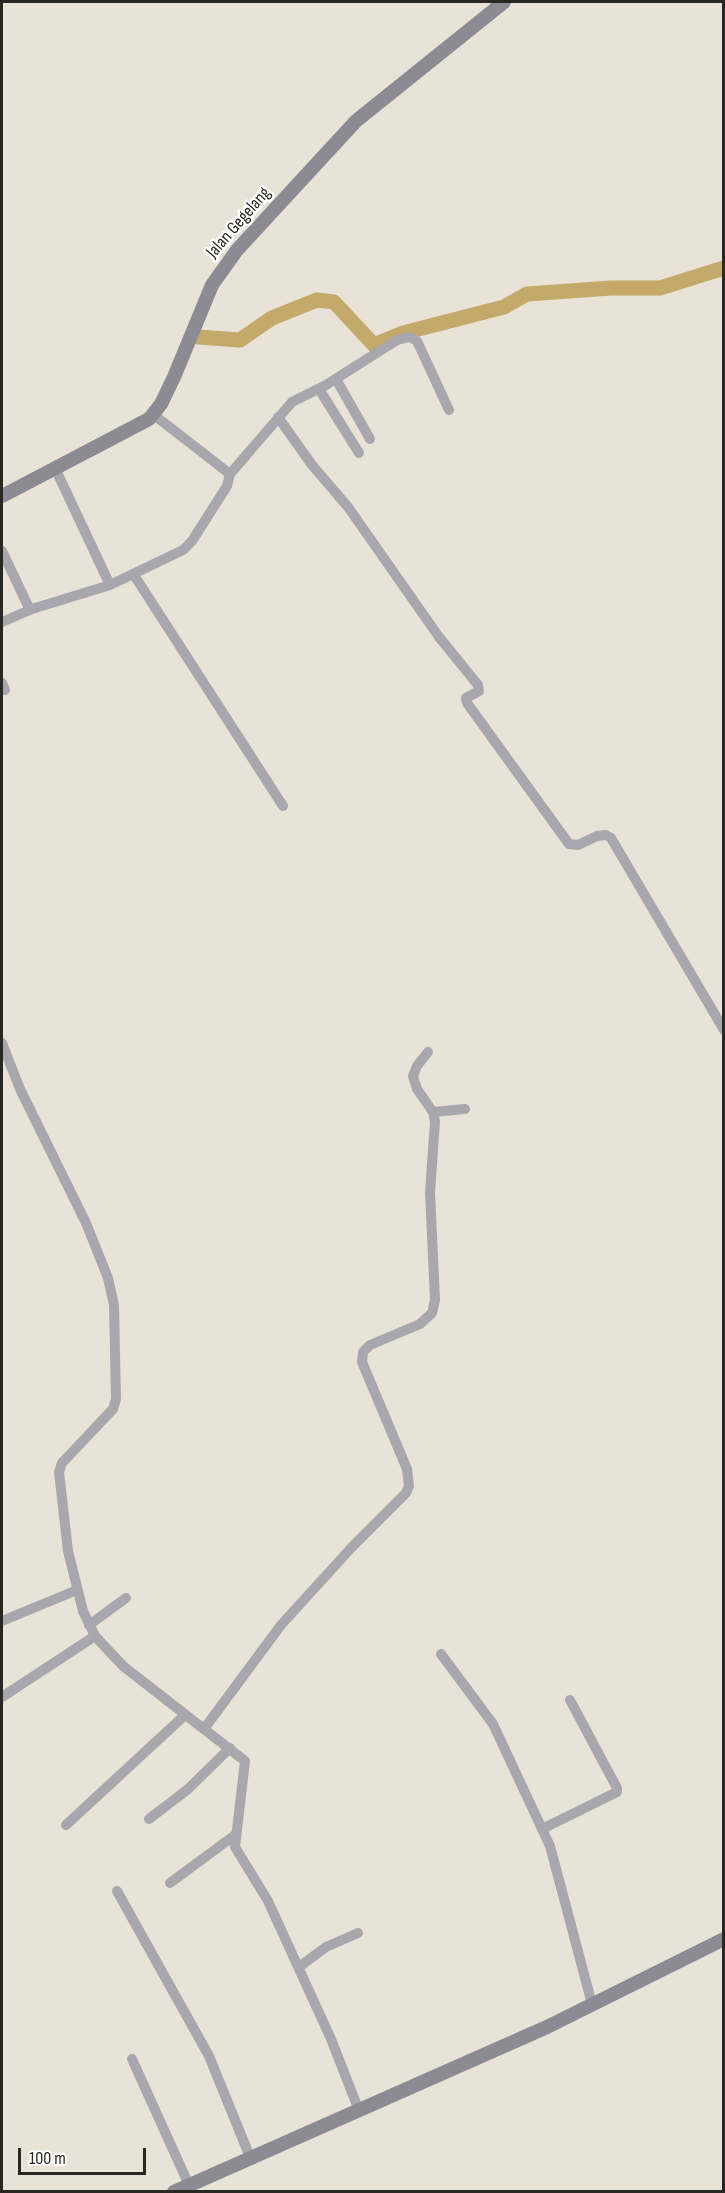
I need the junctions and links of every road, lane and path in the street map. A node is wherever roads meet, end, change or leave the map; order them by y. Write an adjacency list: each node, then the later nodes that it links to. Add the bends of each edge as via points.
1 (504, 2): 5 (street, Jalan Gegelang, via 356,121 237,250 212,285 191,341)
2 (336, 379): 3 (street); 4 (street, via 387,345 410,337 417,341); 7 (street)
3 (319, 389): 6 (street, via 292,402); 8 (street)
4 (449, 410)
5 (154, 415): 9 (street); 10 (street)
6 (278, 417): 10 (street); 18 (street, via 478,685 479,691 466,698 467,703 569,844 578,845 602,835 611,838)
7 (370, 439)
8 (358, 453)
9 (54, 468): 11 (street); 14 (street)
10 (230, 474): 13 (street, via 229,483 192,541 183,550)
11 (2, 496)
12 (2, 551): 15 (street)
13 (134, 575): 14 (street); 17 (street)
14 (110, 585): 15 (street)
15 (30, 610): 16 (street)
16 (2, 622)
17 (283, 806)
18 (723, 1030)
19 (2, 1043): 23 (street, via 20,1089 86,1223 108,1278 114,1305 116,1399 112,1409 62,1463 59,1472)
20 (428, 1052): 22 (street, via 415,1069 413,1081)
21 (465, 1110): 22 (street)
22 (433, 1112): 32 (street, via 432,1313 420,1324 370,1345 363,1352 362,1362 407,1469 406,1493 281,1625)
23 (77, 1590): 25 (street); 26 (street)
24 (126, 1598): 26 (street)
25 (2, 1621)
26 (89, 1625): 27 (street)
27 (95, 1636): 29 (street); 31 (street, via 123,1666)
28 (441, 1654): 36 (street, via 493,1724)
29 (2, 1696)
30 (570, 1700): 36 (street, via 617,1792)
31 (185, 1715): 32 (street); 35 (street)
32 (204, 1729): 33 (street)
33 (230, 1748): 34 (street, via 187,1790); 37 (street, via 246,1766)
34 (149, 1819)
35 (66, 1825)
36 (542, 1828): 43 (street, via 560,1876)
37 (235, 1835): 38 (street); 42 (street, via 235,1846 268,1901)
38 (170, 1883)
39 (117, 1891): 46 (street, via 209,2056)
40 (358, 1933): 42 (street, via 326,1947)
41 (723, 1939): 43 (street)
42 (299, 1967): 45 (street)
43 (592, 2004): 45 (street)
44 (132, 2059): 47 (street)
45 (358, 2108): 46 (street)
46 (250, 2157): 47 (street)
47 (189, 2185): 48 (street)
48 (174, 2192)

